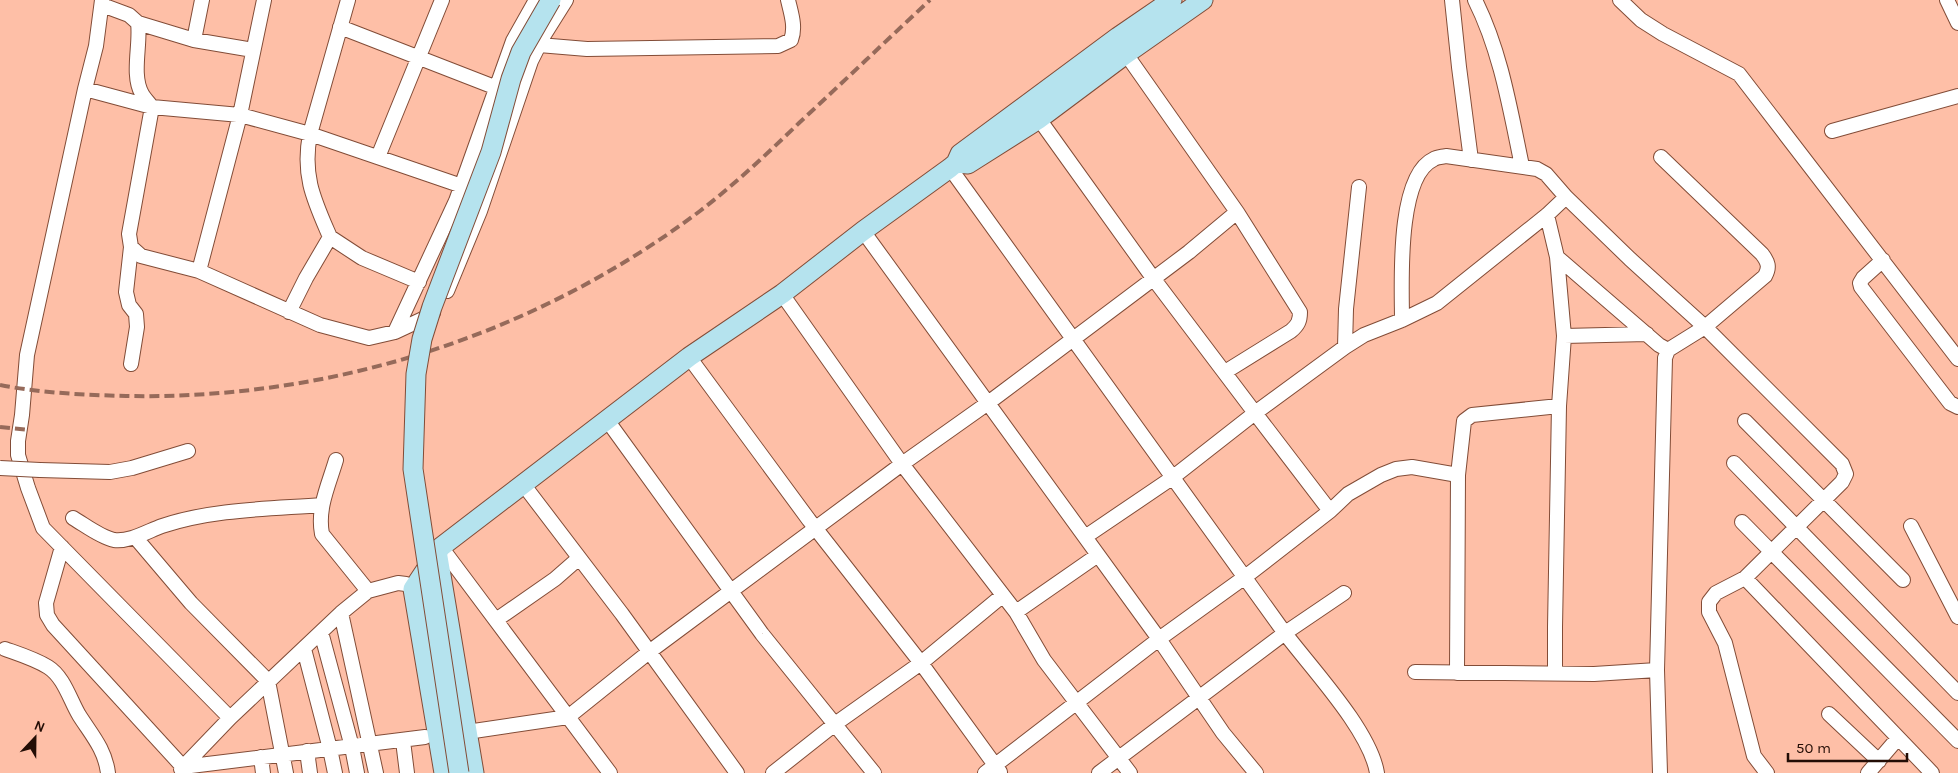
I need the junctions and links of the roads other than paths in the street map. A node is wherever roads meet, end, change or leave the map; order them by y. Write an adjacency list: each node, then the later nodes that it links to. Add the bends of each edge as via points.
1 (202, 0): 18 (street)
2 (264, 0): 20 (street)
3 (348, 0): 17 (street)
4 (442, 0): 22 (street)
5 (566, 0): 19 (street)
6 (788, 0): 19 (street, via 793,35 791,40 778,46 587,49)
7 (1172, 0): 34 (street, via 967,148)
8 (1203, 0): 21 (street)
9 (1452, 0): 33 (street)
10 (1475, 0): 35 (street, via 1496,48)
11 (1620, 0): 45 (street, via 1663,34 1739,74)
12 (1947, 0): 16 (street)
13 (535, 1): 23 (street, via 513,40); 148 (street, bridge, via 491,152 436,294 422,339 416,374 413,469)
14 (102, 3): 15 (street, via 129,15); 24 (street)
15 (138, 23): 18 (street); 26 (street, via 137,72 141,93)
16 (1958, 23)
17 (340, 28): 22 (street); 30 (street)
18 (194, 40): 20 (street)
19 (539, 45): 53 (street, via 521,87 480,211 443,300 427,318)
20 (253, 50): 27 (street)
21 (1126, 54): 28 (street); 39 (street)
22 (419, 57): 23 (street); 31 (street)
23 (497, 88): 36 (street)
24 (85, 89): 26 (street); 87 (street, via 27,355 18,442 18,455 43,528)
25 (1958, 96): 29 (street)
26 (152, 107): 27 (street); 43 (street, via 128,234)
27 (240, 115): 30 (street); 46 (street)
28 (1039, 119): 34 (street, via 968,164); 47 (street)
29 (1832, 130)
30 (310, 134): 31 (street); 42 (street, via 306,154 313,197)
31 (378, 157): 36 (street)
32 (1662, 157): 52 (street, via 1768,262 1765,276)
33 (1471, 160): 35 (street); 51 (street, via 1446,156 1434,159 1424,167 1415,183 1403,226)
34 (953, 166): 41 (street); 56 (street)
35 (1522, 166): 38 (street, via 1546,174)
36 (462, 186): 48 (street)
37 (1359, 187): 57 (street)
38 (1566, 197): 40 (street); 52 (street)
39 (1237, 212): 47 (street); 62 (street, via 1295,301 1300,319 1291,331)
40 (1547, 215): 44 (street); 51 (street, via 1437,303)
41 (863, 231): 49 (street); 63 (street)
42 (330, 237): 48 (street, via 362,258); 50 (street)
43 (131, 247): 46 (street, via 141,256); 61 (street, via 126,292 129,305 136,314 137,327)
44 (1557, 257): 54 (street); 55 (street)
45 (1882, 260): 60 (street); 65 (street, via 1863,278 1861,288 1950,403)
46 (198, 271): 50 (street)
47 (1153, 278): 56 (street); 62 (street)
48 (418, 282): 53 (street)
49 (782, 294): 59 (street); 72 (street)
50 (289, 312): 53 (street, via 320,326 369,338)
51 (1402, 320): 57 (street, via 1364,335)
52 (1705, 327): 58 (street); 77 (street, via 1842,464 1846,474 1842,482)
53 (395, 332)
54 (1647, 334): 55 (street); 58 (street)
55 (1564, 336): 64 (street)
56 (1072, 338): 63 (street); 75 (street)
57 (1345, 347): 66 (street)
58 (1668, 350): 111 (street, via 1665,358)
59 (689, 357): 67 (street); 84 (street)
60 (1958, 359)
61 (131, 364)
62 (1225, 372): 66 (street)
63 (988, 403): 72 (street); 86 (street)
64 (1559, 406): 74 (street, via 1472,415 1464,421); 114 (street)
65 (1958, 407)
66 (1255, 413): 75 (street); 79 (street)
67 (607, 420): 76 (street); 97 (street)
68 (1745, 421): 77 (street)
69 (188, 451): 73 (street, bridge, via 110,472)
70 (336, 460): 78 (street)
71 (1734, 463): 82 (street)
72 (902, 464): 84 (street); 99 (street)
73 (0, 468)
74 (1458, 475): 79 (street, via 1412,467 1396,469 1348,494); 113 (street)
75 (1172, 478): 86 (street); 92 (street)
76 (523, 484): 88 (street); 91 (street)
77 (1824, 499): 82 (street); 94 (street)
78 (322, 505): 85 (street, via 192,517); 96 (street, via 322,534)
79 (1330, 511): 92 (street)
80 (74, 518): 85 (street, via 114,540)
81 (1742, 522): 89 (street)
82 (1797, 526): 89 (street); 116 (street)
83 (1911, 526): 102 (street)
84 (816, 529): 97 (street); 110 (street)
85 (135, 537): 115 (street, via 191,603)
86 (1085, 538): 90 (street)
87 (62, 547): 121 (street); 137 (street, via 46,603 47,615)
88 (439, 549): 95 (street); 103 (street); 123 (street)
89 (1772, 551): 93 (street); 127 (street)
90 (1098, 555): 100 (street); 106 (street)
91 (579, 558): 103 (street); 109 (street)
92 (1245, 577): 105 (street); 106 (street)
93 (1745, 578): 125 (street); 159 (street, via 1716,593 1709,602 1709,612 1725,643 1754,756)
94 (1903, 580)
95 (413, 589): 96 (street, via 398,583); 147 (street)
96 (368, 591): 101 (street)
97 (731, 591): 109 (street); 122 (street)
98 (1344, 593): 105 (street)
99 (1002, 596): 100 (street); 110 (street)
100 (1016, 612): 118 (street, via 1044,660)
101 (341, 613): 104 (street); 128 (street)
102 (1958, 617)
103 (496, 620): 120 (street)
104 (321, 632): 108 (street); 129 (street)
105 (1285, 632): 117 (street); 157 (street, via 1346,711 1368,747)
106 (1159, 639): 117 (street); 118 (street)
107 (5, 649): 139 (street, via 49,668 59,678 101,748)
108 (304, 649): 115 (street); 130 (street)
109 (649, 652): 120 (street); 151 (street)
110 (921, 663): 122 (street); 138 (street)
111 (1657, 670): 114 (street); 158 (street)
112 (1415, 672): 113 (street)
113 (1457, 673): 114 (street)
114 (1556, 674)
115 (268, 681): 121 (street); 132 (street)
116 (1958, 693)
117 (1200, 698): 134 (street); 156 (street, via 1223,733)
118 (1077, 704): 134 (street); 138 (street)
119 (1829, 714): 135 (street)
120 (568, 717): 123 (street); 150 (street)
121 (230, 718): 137 (street)
122 (836, 724): 152 (street); 153 (street)
123 (467, 732): 149 (street)
124 (425, 737): 126 (street)
125 (1898, 738): 135 (street); 136 (street)
126 (403, 741): 128 (street); 146 (street)
127 (1958, 742)
128 (370, 744): 129 (street); 145 (street)
129 (352, 747): 130 (street); 144 (street)
130 (330, 749): 131 (street); 143 (street)
131 (307, 751): 132 (street); 142 (street)
132 (282, 754): 133 (street); 141 (street)
133 (261, 757): 137 (street); 140 (street)
134 (1119, 758): 154 (street); 155 (street)
135 (1878, 761): 160 (street)
136 (1917, 768): 161 (street)
137 (180, 770)
138 (994, 771)
139 (108, 773)
140 (264, 773)
141 (286, 773)
142 (310, 773)
143 (335, 773)
144 (357, 773)
145 (376, 773)
146 (407, 773)
147 (444, 773)
148 (458, 773)
149 (474, 773)
150 (610, 773)
151 (737, 773)
152 (773, 773)
153 (874, 773)
154 (1098, 773)
155 (1130, 773)
156 (1256, 773)
157 (1378, 773)
158 (1660, 773)
159 (1767, 773)
160 (1868, 773)
161 (1932, 773)

